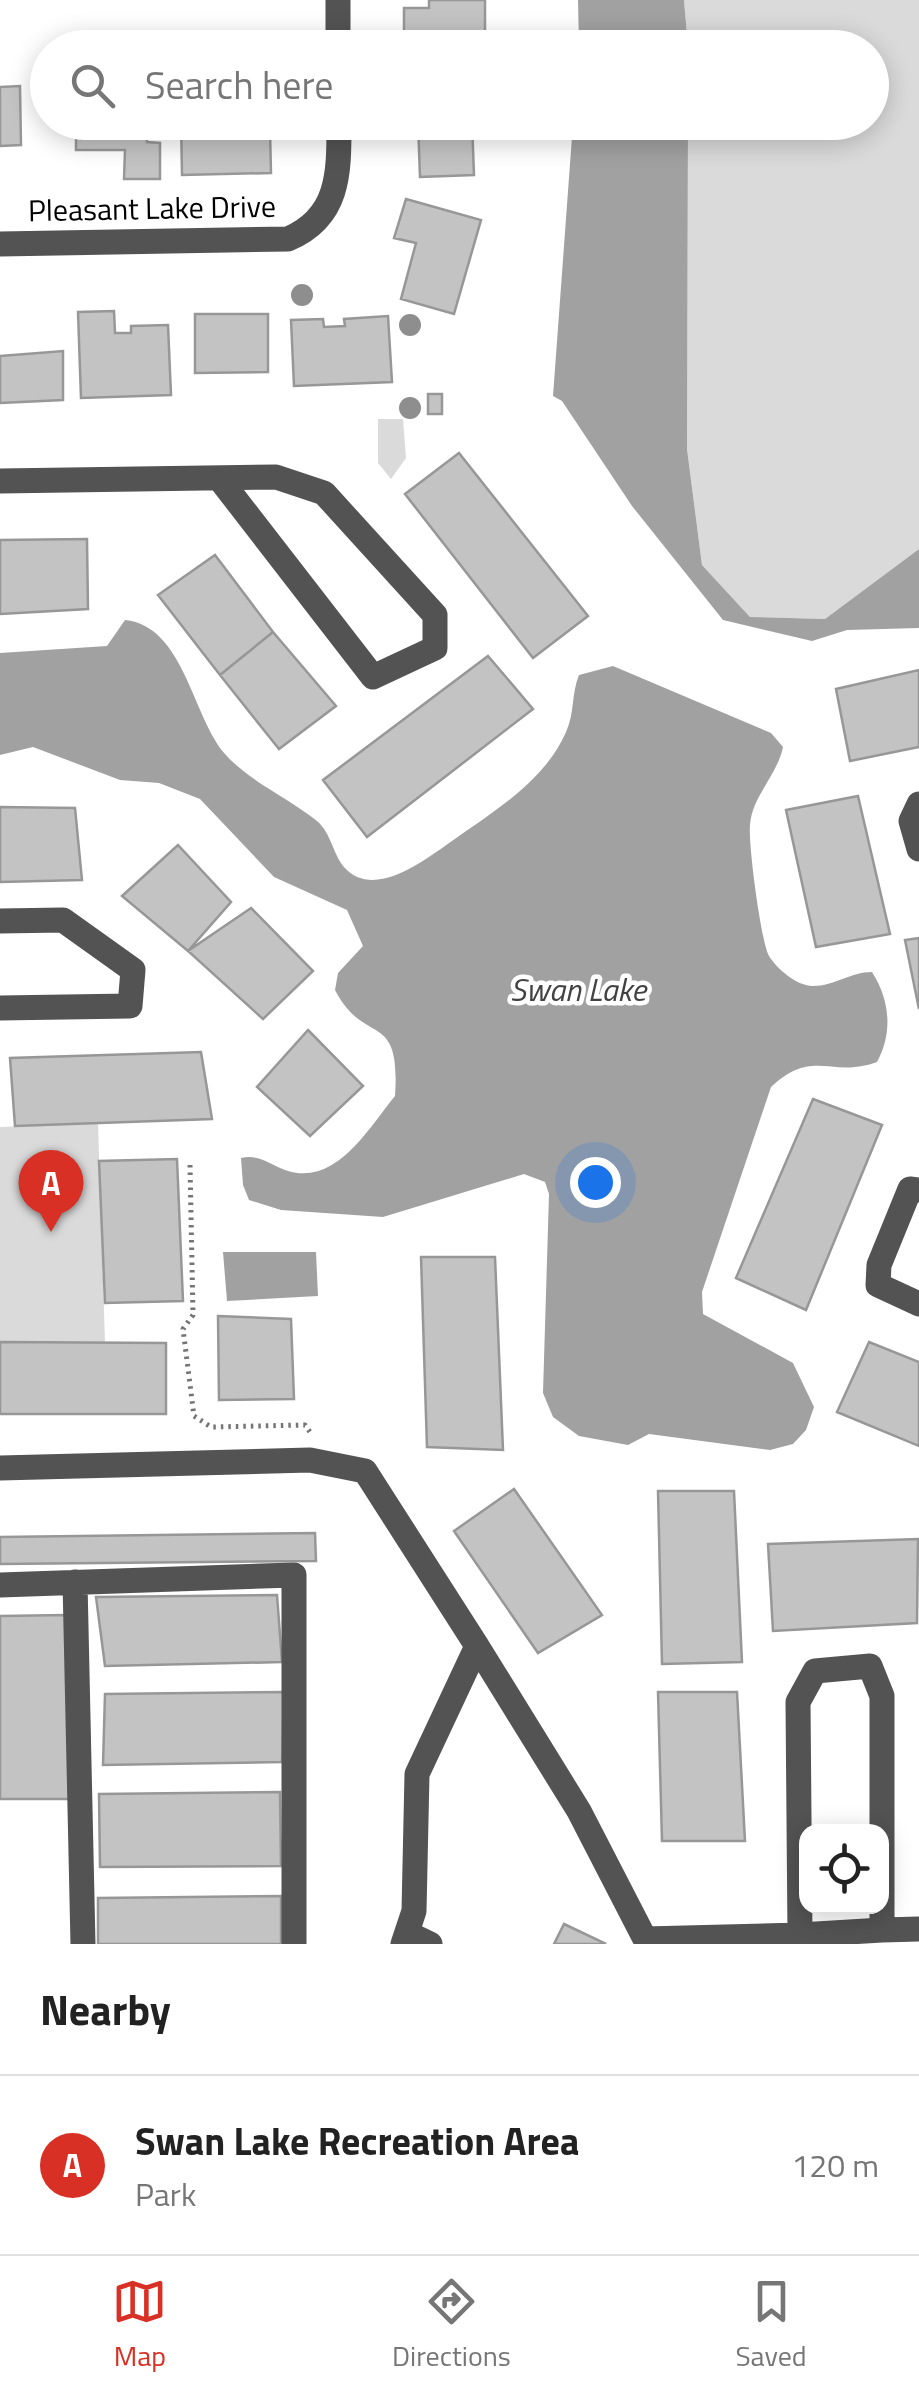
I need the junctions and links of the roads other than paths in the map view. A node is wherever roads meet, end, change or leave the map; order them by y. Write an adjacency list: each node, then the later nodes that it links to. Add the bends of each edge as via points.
1 (338, 0): 2 (street)
2 (338, 30)
3 (339, 140): 4 (street, Pleasant Lake Drive, via 332,197 310,228 288,238)
4 (0, 244)
5 (219, 478): 5 (street, via 276,477 324,494 436,615 436,648 373,677); 6 (street)
6 (0, 481)
7 (919, 804): 8 (street, via 911,821)
8 (919, 849)
9 (0, 921): 10 (street, via 63,920 133,970 130,1006)
10 (0, 1008)
11 (919, 1190): 12 (street, via 910,1189 879,1265 878,1285)
12 (919, 1304)
13 (0, 1468): 16 (street, via 310,1460 365,1471)
14 (75, 1582): 15 (street); 21 (street); 22 (street, via 294,1575)
15 (0, 1585)
16 (477, 1646): 19 (street, via 579,1811 645,1939); 20 (street, via 417,1774)
17 (919, 1929): 18 (street)
18 (882, 1930): 19 (street); 19 (street, via 882,1696 870,1666 814,1671 798,1702)
19 (800, 1935)
20 (413, 1940)
21 (83, 1944)
22 (294, 1944)

